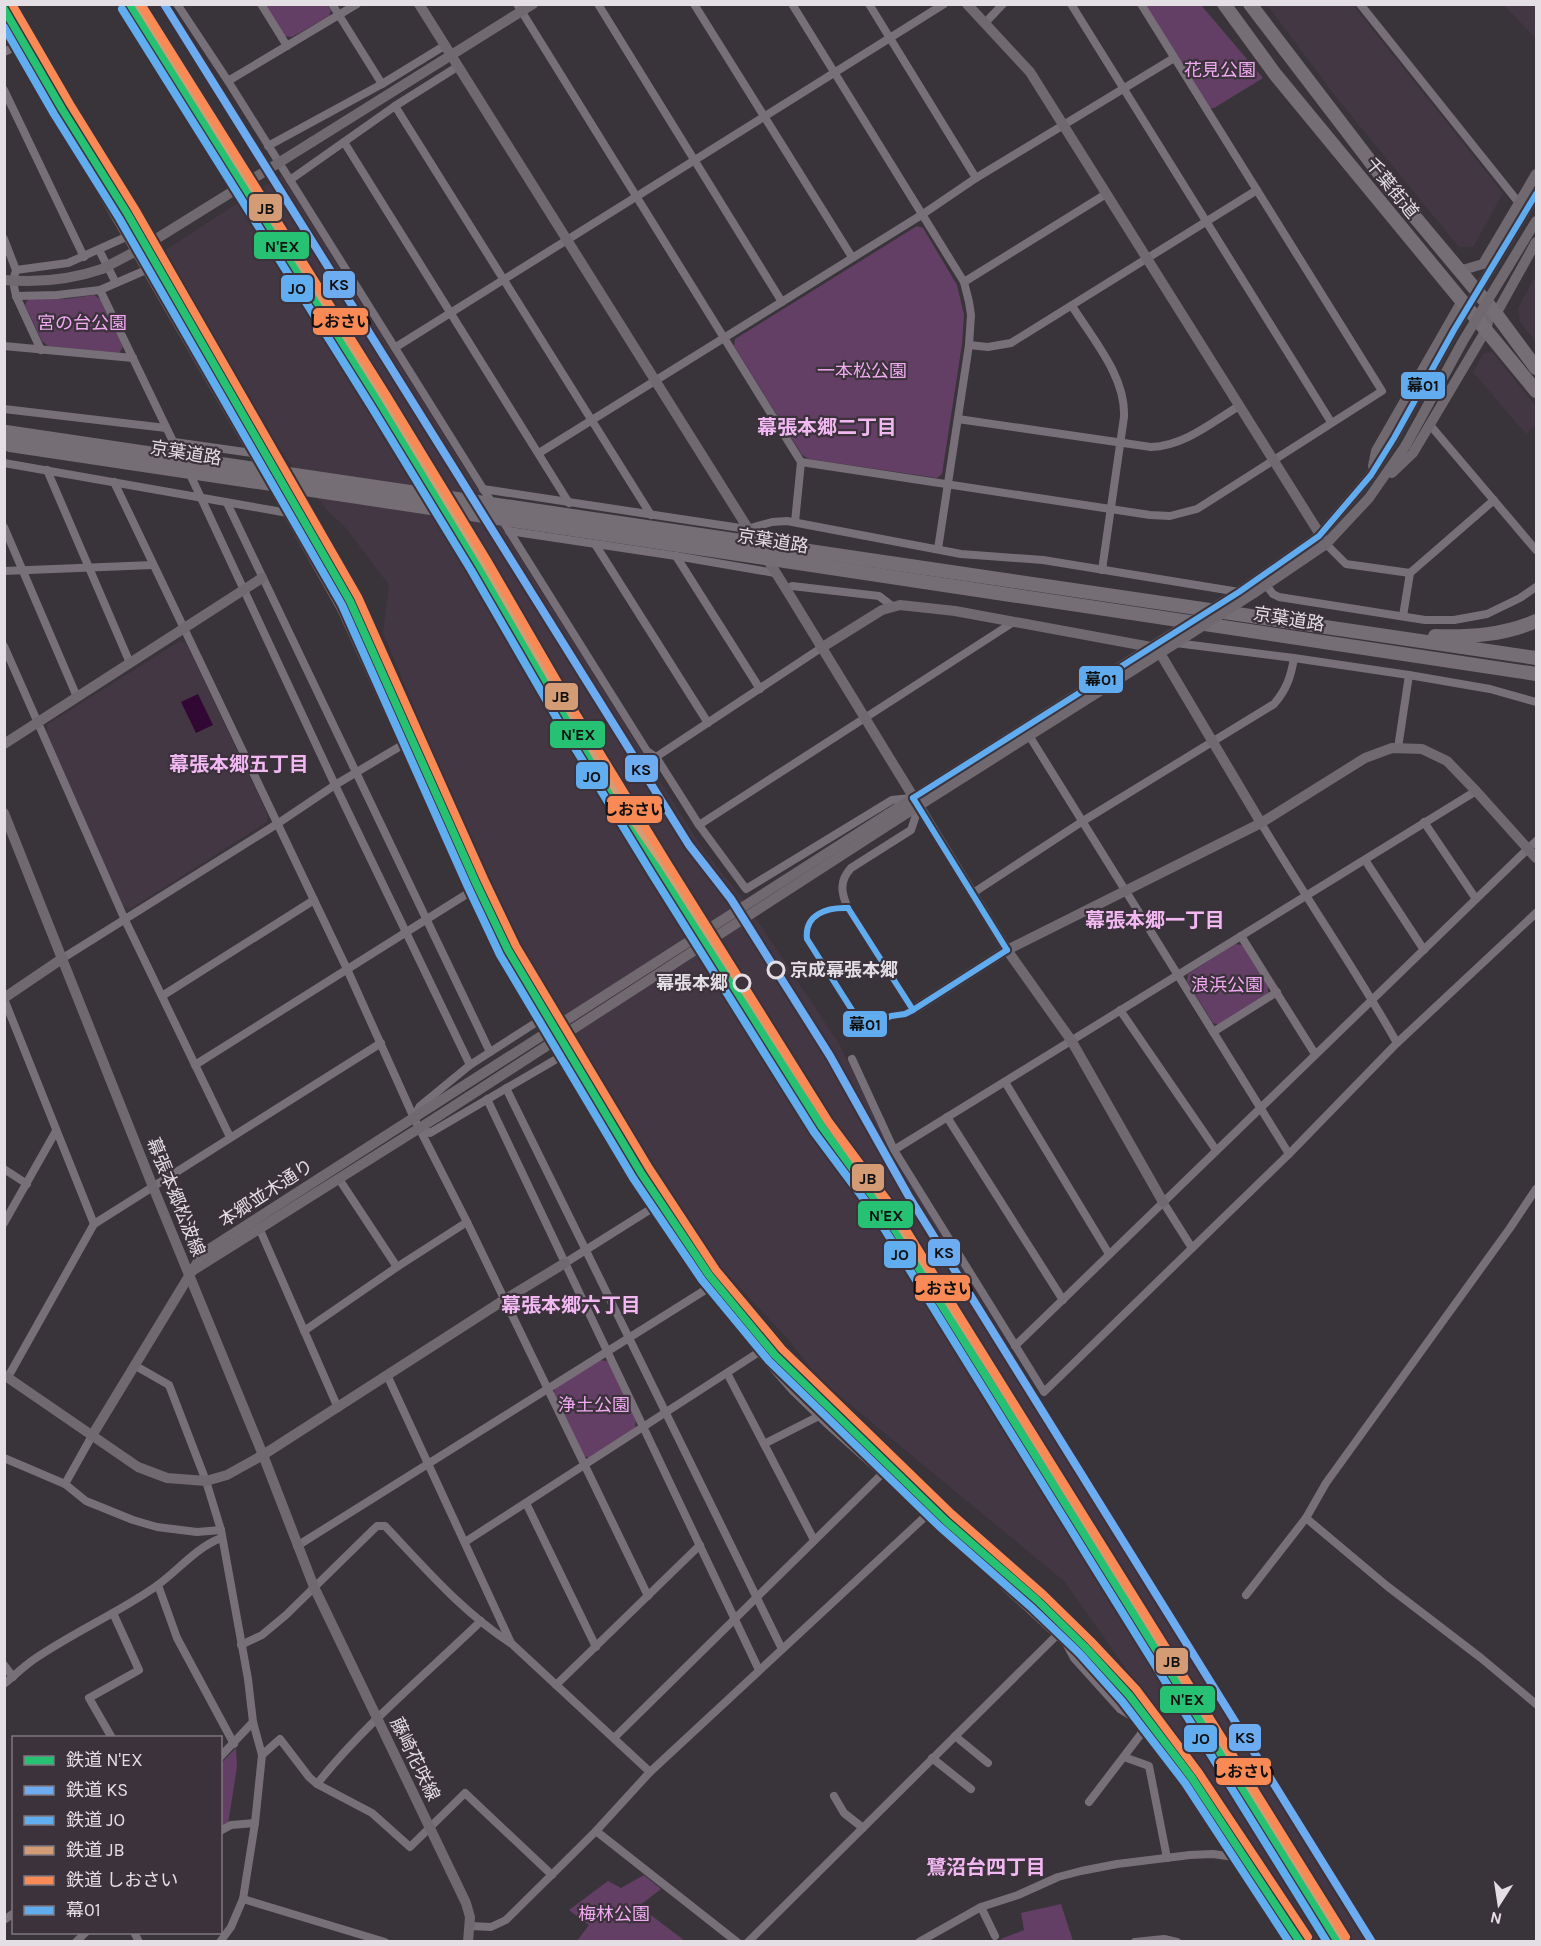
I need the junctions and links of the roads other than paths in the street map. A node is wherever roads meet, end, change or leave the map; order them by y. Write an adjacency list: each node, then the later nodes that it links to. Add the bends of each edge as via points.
1 (188, 4): 19 (street)
2 (261, 4): 27 (street)
3 (332, 4): 21 (street)
4 (357, 4): 21 (street)
5 (419, 4): 25 (street)
6 (533, 4): 20 (street)
7 (598, 4): 42 (street)
8 (694, 4): 38 (street)
9 (792, 4): 32 (street)
10 (868, 4): 24 (street)
11 (944, 4): 24 (street)
12 (967, 4): 22 (street)
13 (1003, 4): 22 (street)
14 (1071, 4): 35 (street)
15 (1141, 4): 30 (street)
16 (1224, 4): 71 (highway, 千葉街道, via 1275,74)
17 (1250, 4): 63 (highway, 千葉街道, via 1383,179)
18 (1360, 4): 50 (street)
19 (178, 7): 33 (street)
20 (519, 8): 29 (street); 49 (street)
21 (339, 15): 27 (street); 34 (street)
22 (985, 23): 39 (street, via 1030,72)
23 (4, 25): 26 (street)
24 (890, 39): 32 (street); 44 (street)
25 (444, 45): 29 (street); 34 (street)
26 (16, 46): 28 (street); 54 (street)
27 (287, 46): 33 (street)
28 (4, 52)
29 (451, 56): 31 (street); 64 (street, bridge, via 102,269 66,279 24,282)
30 (1174, 58): 35 (street); 46 (street)
31 (458, 67): 37 (street); 56 (street)
32 (835, 73): 38 (street); 51 (street)
33 (228, 81): 41 (street)
34 (382, 84): 41 (street)
35 (1124, 89): 39 (street); 52 (street)
36 (4, 90): 59 (street)
37 (395, 106): 40 (street); 65 (street)
38 (764, 117): 42 (street); 60 (street)
39 (1063, 126): 44 (street); 47 (street)
40 (344, 142): 45 (street); 74 (street)
41 (268, 146): 45 (street)
42 (694, 162): 49 (street); 72 (street)
43 (1536, 174): 50 (street)
44 (976, 178): 51 (street)
45 (290, 180): 80 (street)
46 (1257, 190): 52 (street); 90 (street, via 1382,391)
47 (1106, 194): 61 (street); 66 (street)
48 (1536, 194): 102 (street, bridge)
49 (636, 198): 56 (street); 77 (street)
50 (1519, 203): 63 (street, via 1483,264)
51 (923, 214): 60 (street); 66 (street)
52 (1206, 221): 61 (street); 90 (street)
53 (1536, 221): 103 (street, bridge)
54 (126, 237): 58 (street); 62 (street)
55 (4, 239): 64 (street)
56 (567, 241): 65 (street); 84 (street)
57 (1536, 242): 75 (street)
58 (99, 250): 59 (street); 67 (street)
59 (84, 257): 64 (street)
60 (852, 257): 72 (street)
61 (1146, 258): 73 (street); 86 (street)
62 (146, 270): 67 (street); 96 (street)
63 (1459, 271): 70 (highway, 千葉街道)
64 (11, 277): 69 (street)
65 (504, 279): 74 (street); 89 (street)
66 (964, 282): 78 (street, via 971,315)
67 (116, 283): 68 (street)
68 (100, 290): 69 (street); 82 (street)
69 (16, 296): 81 (street)
70 (1484, 300): 75 (highway, 千葉街道); 76 (street)
71 (1462, 301): 76 (highway, 千葉街道); 102 (street, via 1376,451)
72 (782, 302): 77 (street)
73 (1072, 306): 78 (street, via 1011,343); 95 (street, via 1119,383 1124,410)
74 (451, 313): 80 (street); 97 (street)
75 (1496, 314): 83 (highway, 千葉街道)
76 (1486, 330): 85 (highway, 千葉街道); 91 (street)
77 (724, 338): 84 (street); 99 (street)
78 (969, 345): 88 (street)
79 (4, 346): 81 (street)
80 (396, 347): 106 (street)
81 (41, 350): 82 (street)
82 (133, 358): 92 (street)
83 (1534, 358)
84 (654, 381): 89 (street); 116 (street)
85 (1536, 391)
86 (1239, 406): 95 (street, via 1182,441 1151,447); 98 (street)
87 (4, 409): 92 (street)
88 (958, 419): 95 (street); 105 (street)
89 (591, 421): 97 (street); 113 (street)
90 (1331, 422): 98 (street)
91 (1430, 425): 103 (street, via 1413,453); 108 (street)
92 (166, 428): 94 (street)
93 (6, 438): 125 (highway, 京葉道路, bridge); 142 (highway, 京葉道路, bridge)
94 (174, 442): 96 (street); 107 (street)
95 (1120, 443): 111 (street)
96 (252, 453): 112 (street)
97 (539, 453): 110 (street)
98 (1272, 460): 111 (street, via 1185,513 1160,516); 118 (street)
99 (801, 462): 105 (street); 114 (street)
100 (4, 463): 101 (street)
101 (47, 470): 104 (street); 124 (street)
102 (1371, 476): 118 (street)
103 (1384, 479): 118 (street)
104 (114, 482): 107 (street); 123 (street)
105 (947, 484): 111 (street); 120 (street)
106 (483, 489): 110 (street); 117 (street)
107 (201, 498): 109 (street); 133 (street)
108 (1494, 500): 121 (street); 129 (street)
109 (227, 503): 112 (street); 130 (street)
110 (569, 503): 113 (street)
111 (1110, 508): 127 (street)
112 (288, 513): 162 (street, via 341,609)
113 (651, 515): 116 (street)
114 (795, 522): 116 (street, via 772,522); 120 (street)
115 (4, 527): 126 (street)
116 (747, 529): 125 (street)
117 (509, 531): 119 (street); 164 (street, via 647,751)
118 (1322, 540): 129 (street, via 1346,564); 131 (street); 135 (street)
119 (595, 544): 122 (street); 158 (street)
120 (938, 549): 127 (street)
121 (1536, 550)
122 (676, 556): 125 (street); 153 (street)
123 (153, 565): 124 (street); 141 (street)
124 (89, 567): 126 (street); 150 (street)
125 (777, 567): 134 (street); 151 (highway, 京葉道路)
126 (23, 570): 128 (street); 154 (street)
127 (1102, 570): 135 (street)
128 (4, 571)
129 (1410, 573): 138 (street)
130 (262, 578): 133 (street); 165 (street)
131 (1266, 585): 138 (street, via 1279,597); 144 (street, bridge)
132 (1536, 587): 138 (street, via 1502,607 1471,618 1435,620)
133 (243, 590): 141 (street); 166 (street)
134 (786, 590): 136 (street, via 792,586 879,596); 146 (street)
135 (1239, 592): 147 (street, bridge, via 1164,639)
136 (892, 606): 140 (street); 146 (street)
137 (1536, 611): 143 (highway, via 1518,622)
138 (1403, 616)
139 (1536, 621): 143 (highway, via 1506,632)
140 (1012, 623): 147 (street); 156 (street)
141 (183, 628): 150 (street); 174 (street)
142 (1380, 635): 143 (highway, via 1394,631); 149 (highway, 京葉道路)
143 (1475, 636)
144 (1176, 643): 147 (street); 148 (street)
145 (4, 646): 157 (street)
146 (821, 648): 153 (street); 156 (street)
147 (1156, 650): 159 (street); 160 (street); 168 (street)
148 (1294, 658): 152 (street); 160 (street, via 1289,681 1274,704)
149 (1536, 658)
150 (130, 663): 154 (street)
151 (1536, 674)
152 (1409, 675): 155 (street, via 1490,689); 163 (street)
153 (760, 689): 158 (street)
154 (76, 697): 157 (street)
155 (1536, 702)
156 (865, 720): 168 (street); 175 (street)
157 (38, 722): 161 (street); 187 (street)
158 (708, 723): 164 (street)
159 (1030, 737): 168 (street); 171 (street)
160 (1212, 743): 171 (street); 173 (street)
161 (4, 744)
162 (404, 744): 165 (street); 180 (street)
163 (1398, 748): 167 (street, via 1422,749 1446,761); 173 (street, via 1365,758)
164 (656, 757): 175 (street)
165 (355, 773): 166 (street); 188 (street)
166 (335, 785): 174 (street); 189 (street)
167 (1476, 790): 172 (street); 177 (street)
168 (916, 802): 170 (street); 175 (street, via 892,800 746,889); 182 (street); 200 (street, via 911,830 850,868 842,884 848,908)
169 (4, 813): 193 (street, 幕張本郷松波線)
170 (891, 818): 218 (street, 本郷並木通り, bridge, via 432,1106); 218 (street, 本郷並木通り, bridge, via 437,1117)
171 (1083, 821): 181 (street); 182 (street)
172 (1424, 822): 179 (street); 184 (street)
173 (1261, 823): 181 (street); 183 (street)
174 (277, 824): 185 (street); 187 (street)
175 (699, 825)
176 (1536, 841): 177 (street)
177 (1528, 849): 178 (street); 184 (street)
178 (1536, 858)
179 (1365, 860): 183 (street); 192 (street)
180 (470, 892): 188 (street); 202 (street)
181 (1126, 892): 191 (street); 195 (street)
182 (973, 893): 191 (street)
183 (1305, 897): 190 (street); 199 (street)
184 (1476, 899): 192 (street)
185 (314, 900): 194 (street); 197 (street)
186 (1536, 913): 206 (street)
187 (124, 920): 193 (street); 197 (street)
188 (426, 920): 189 (street); 207 (street)
189 (406, 932): 194 (street); 212 (street)
190 (1241, 936): 195 (street); 196 (street)
191 (1007, 950): 200 (street); 204 (street)
192 (1424, 950): 199 (street)
193 (63, 958): 198 (street); 227 (street, 幕張本郷松波線)
194 (347, 969): 205 (street); 211 (street)
195 (1178, 975): 201 (street); 203 (street)
196 (1277, 992): 203 (street); 208 (street)
197 (162, 996): 211 (street)
198 (4, 998): 219 (street)
199 (1372, 1000): 206 (street); 208 (street)
200 (913, 1010)
201 (1120, 1010): 204 (street); 222 (street)
202 (540, 1020): 207 (street); 209 (street)
203 (1213, 1032): 216 (street)
204 (1071, 1040): 213 (street); 229 (street)
205 (381, 1042): 218 (street); 220 (street)
206 (1397, 1043): 223 (street)
207 (490, 1052): 212 (street)
208 (1315, 1054): 216 (street)
209 (560, 1057): 214 (street); 230 (street)
210 (852, 1059): 221 (street)
211 (195, 1065): 220 (street)
212 (470, 1065): 218 (street, via 420,1106)
213 (1005, 1083): 217 (street); 237 (street)
214 (506, 1088): 215 (street); 236 (street)
215 (487, 1099): 218 (street, via 429,1133); 238 (street)
216 (1260, 1107): 222 (street); 223 (street)
217 (947, 1117): 221 (street); 243 (street)
218 (416, 1123): 225 (street, 本郷並木通り); 231 (street); 240 (street, 本郷並木通り, via 203,1253)
219 (56, 1131): 226 (street); 233 (street)
220 (230, 1137): 227 (street)
221 (894, 1150): 246 (street)
222 (1216, 1150): 229 (street)
223 (1289, 1154): 235 (street)
224 (4, 1169): 226 (street)
225 (339, 1179): 234 (street, 本郷並木通り); 239 (street)
226 (27, 1184): 232 (street)
227 (153, 1187): 233 (street); 240 (street, 幕張本郷松波線)
228 (1536, 1189): 269 (street)
229 (1163, 1202): 235 (street); 237 (street)
230 (654, 1207): 236 (street); 241 (street)
231 (467, 1222): 239 (street); 242 (street)
232 (4, 1223)
233 (94, 1224): 252 (street)
234 (260, 1230): 240 (street, 本郷並木通り); 244 (street)
235 (1192, 1248): 246 (street, via 1044,1392)
236 (586, 1250): 238 (street); 245 (street)
237 (1109, 1254): 243 (street)
238 (565, 1263): 242 (street); 247 (street)
239 (397, 1267): 244 (street)
240 (189, 1273): 249 (street); 260 (street, 幕張本郷松波線)
241 (710, 1287): 245 (street); 248 (street)
242 (504, 1300): 251 (street); 253 (street)
243 (1063, 1300): 246 (street)
244 (304, 1331): 254 (street)
245 (629, 1337): 247 (street); 255 (street)
246 (1016, 1346)
247 (607, 1351): 253 (street); 257 (street)
248 (759, 1352): 250 (street); 256 (street)
249 (134, 1365): 258 (street); 265 (street, via 169,1385)
250 (727, 1373): 255 (street); 259 (street)
251 (387, 1375): 254 (street); 262 (street)
252 (6, 1376): 258 (street)
253 (547, 1388): 262 (street); 263 (street)
254 (338, 1408): 260 (street)
255 (666, 1412): 257 (street); 279 (street)
256 (819, 1416): 259 (street); 264 (street)
257 (643, 1427): 263 (street); 273 (street)
258 (93, 1434): 265 (street, via 138,1467 167,1478); 266 (street)
259 (764, 1444): 271 (street)
260 (263, 1455): 265 (street, via 227,1475); 274 (street, 幕張本郷松波線)
261 (4, 1458): 266 (street)
262 (428, 1462): 272 (street); 274 (street)
263 (584, 1465): 267 (street); 278 (street)
264 (883, 1473): 268 (street); 271 (street)
265 (206, 1481): 270 (street)
266 (65, 1484): 270 (street, via 86,1501 133,1520 157,1527)
267 (526, 1503): 272 (street); 286 (street)
268 (928, 1514): 283 (street); 287 (street)
269 (1305, 1518): 277 (street); 293 (street)
270 (221, 1534): 275 (street); 285 (street)
271 (814, 1540): 279 (street)
272 (465, 1542): 284 (street)
273 (700, 1545): 278 (street); 281 (street)
274 (297, 1546): 276 (street, 幕張本郷松波線)
275 (158, 1585): 280 (street); 299 (street, via 177,1638)
276 (315, 1591): 282 (street, via 377,1526 385,1526); 285 (street, via 262,1635); 294 (street, 藤崎花咲線)
277 (1246, 1595)
278 (648, 1596): 286 (street)
279 (756, 1598): 281 (street); 287 (street)
280 (113, 1613): 290 (street, via 31,1661); 296 (street, via 139,1670 89,1698)
281 (734, 1618): 289 (street); 298 (street)
282 (481, 1621): 284 (street); 294 (street)
283 (1057, 1635): 297 (street); 302 (street, via 1142,1729)
284 (512, 1644): 292 (street)
285 (241, 1645): 295 (street)
286 (596, 1647): 292 (street)
287 (783, 1649): 289 (street)
288 (4, 1665): 290 (street)
289 (759, 1670): 305 (street)
290 (13, 1677): 291 (street)
291 (4, 1684)
292 (556, 1685): 298 (street)
293 (1536, 1704)
294 (376, 1718): 306 (street); 311 (street, 藤崎花咲線)
295 (253, 1722): 299 (street); 301 (street)
296 (111, 1736)
297 (955, 1736): 303 (street); 304 (street)
298 (614, 1738): 305 (street)
299 (234, 1744): 300 (street)
300 (222, 1755)
301 (262, 1755): 306 (street, via 280,1739); 310 (street)
302 (1124, 1757): 309 (street); 315 (street, via 1149,1766)
303 (932, 1758): 307 (street); 312 (street)
304 (988, 1763)
305 (650, 1772): 314 (street)
306 (317, 1784): 311 (street, via 372,1813 410,1847)
307 (971, 1789)
308 (834, 1796): 312 (street, via 844,1813)
309 (1089, 1802)
310 (255, 1823): 313 (street); 318 (street)
311 (429, 1827): 316 (street, via 465,1793); 320 (street, 藤崎花咲線, via 466,1903)
312 (863, 1828): 326 (street)
313 (222, 1830)
314 (596, 1831): 316 (street); 325 (street)
315 (1167, 1858): 317 (street, via 1213,1854 1233,1857); 319 (street, via 1058,1877)
316 (552, 1875): 320 (street, via 501,1923 491,1927)
317 (1252, 1887)
318 (243, 1899): 322 (street); 323 (street)
319 (981, 1907): 321 (street); 327 (street)
320 (470, 1926): 324 (street, 藤崎花咲線)
321 (995, 1936)
322 (220, 1941)
323 (385, 1941)
324 (468, 1941)
325 (737, 1941)
326 (749, 1941)
327 (919, 1941)
328 (1134, 1941): 329 (street)
329 (1178, 1941)

